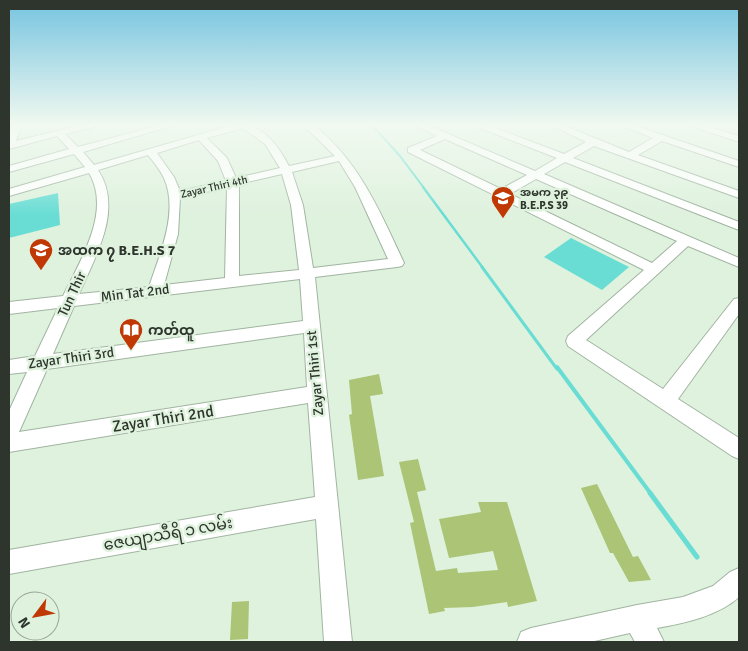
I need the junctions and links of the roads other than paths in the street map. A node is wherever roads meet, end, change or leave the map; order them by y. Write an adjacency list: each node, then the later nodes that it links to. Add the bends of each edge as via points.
1 (67, 154): 19 (street)
2 (78, 154): 20 (street, Tun Thir)
3 (143, 154): 20 (street)
4 (153, 154): 27 (street, via 170,178)
5 (218, 154): 23 (street)
6 (278, 154): 21 (street, Zayar Thiri 1st)
7 (340, 154): 16 (street)
8 (421, 154): 25 (street)
9 (488, 154): 22 (street)
10 (557, 154): 17 (street)
11 (572, 154): 17 (street)
12 (625, 154): 15 (street)
13 (632, 154): 15 (street)
14 (727, 154): 18 (street)
15 (629, 156): 26 (street)
16 (342, 157): 21 (street, Zayar Thiri 4th); 32 (street, Min Tat 2nd, via 363,191 397,263)
17 (566, 158): 22 (street); 28 (street)
18 (739, 164)
19 (9, 169)
20 (91, 170): 24 (street); 35 (street, Tun Thir, via 100,183 100,227)
21 (286, 170): 23 (street, Zayar Thiri 4th); 32 (street, Zayar Thiri 1st, via 299,216)
22 (535, 175): 25 (street); 29 (street)
23 (233, 183): 27 (street, Zayar Thiri 4th); 33 (street)
24 (9, 192)
25 (501, 194): 31 (street)
26 (739, 195)
27 (174, 196): 34 (street, via 173,230)
28 (739, 226)
29 (686, 240): 30 (street); 31 (street)
30 (739, 263)
31 (653, 270): 42 (street, via 574,341)
32 (307, 274): 33 (street, Min Tat 2nd); 38 (street, Zayar Thiri 1st)
33 (232, 282): 34 (street, Min Tat 2nd)
34 (155, 291): 35 (street, Min Tat 2nd)
35 (69, 301): 37 (street, Min Tat 2nd); 39 (street, Tun Thir)
36 (739, 303): 42 (street)
37 (9, 308)
38 (312, 326): 39 (street, Zayar Thiri 3rd); 41 (street, Zayar Thiri 1st)
39 (40, 363): 40 (street, Zayar Thiri 3rd); 43 (street, Tun Thir)
40 (9, 367)
41 (317, 394): 44 (street, Zayar Thiri 2nd); 46 (street, Zayar Thiri 1st)
42 (665, 401): 45 (street)
43 (9, 432)
44 (9, 444)
45 (739, 449)
46 (327, 506): 47 (street, ဇေယျာသီရိ ၁ လမ်း); 50 (street, Zayar Thiri 1st)
47 (9, 562)
48 (739, 581): 49 (street, via 721,596 683,610)
49 (637, 618): 51 (street); 52 (street)
50 (338, 642)
51 (531, 642)
52 (650, 642)

